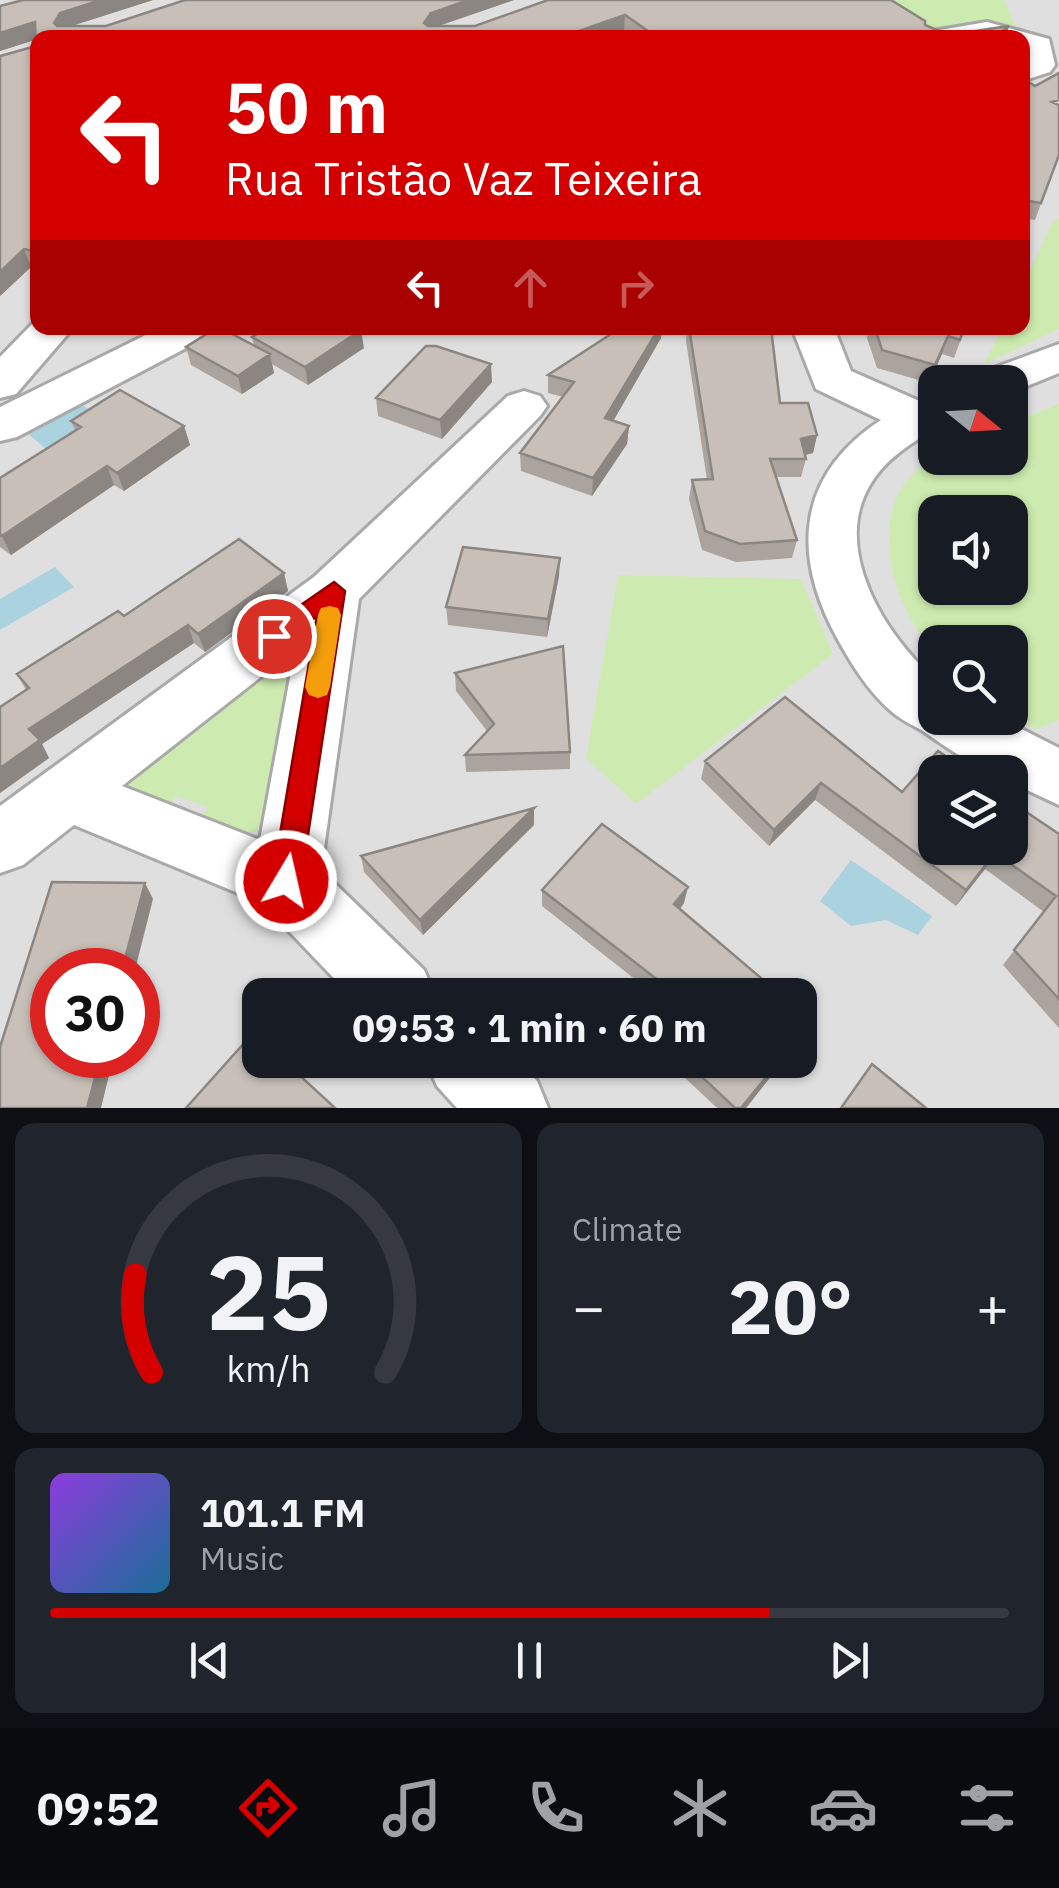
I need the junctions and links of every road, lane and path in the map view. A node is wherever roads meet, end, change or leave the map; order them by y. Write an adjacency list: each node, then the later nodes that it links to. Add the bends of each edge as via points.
1 (1030, 42): 2 (street, via 1038,44 1039,65)
2 (1030, 69)
3 (46, 335): 8 (street)
4 (178, 335): 12 (street)
5 (816, 335): 10 (street, via 832,378)
6 (1059, 357): 7 (street)
7 (1028, 370)
8 (0, 384)
9 (524, 406): 13 (street)
10 (918, 411)
11 (918, 419): 14 (street, via 872,450 840,496 832,558 857,628)
12 (0, 426)
13 (334, 591): 17 (street); 19 (street)
14 (918, 701)
15 (978, 735): 16 (street)
16 (1059, 778)
17 (67, 793): 18 (street); 19 (street)
18 (0, 844)
19 (286, 881): 20 (street)
20 (382, 978)
21 (481, 1078): 22 (street)
22 (510, 1108)

